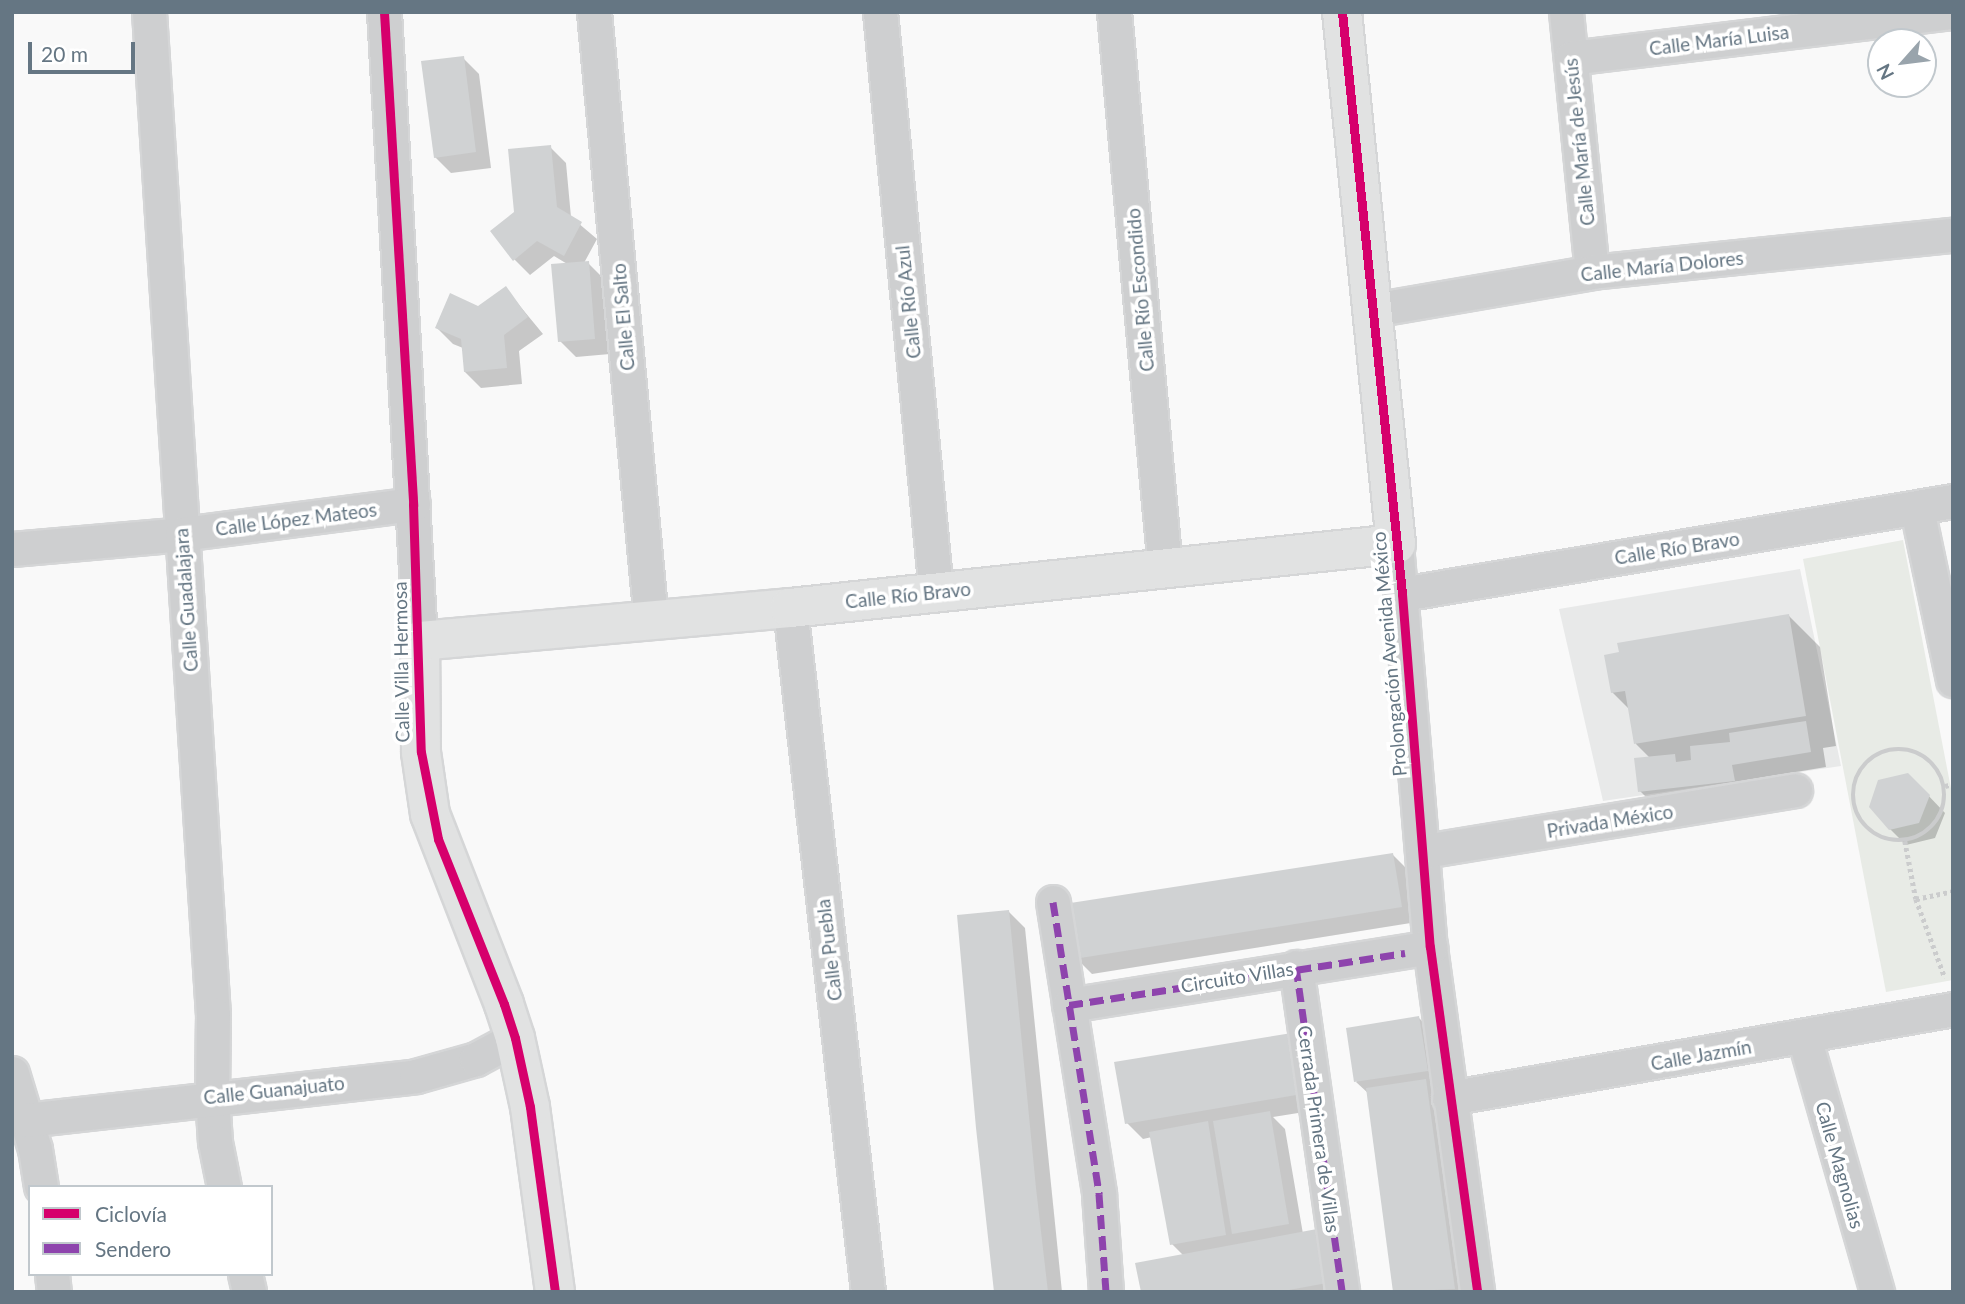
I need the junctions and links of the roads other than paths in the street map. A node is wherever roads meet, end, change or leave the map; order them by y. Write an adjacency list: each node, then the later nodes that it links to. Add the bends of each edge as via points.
1 (149, 12): 16 (street, Calle Guadalajara)
2 (384, 12): 14 (street, Calle Villa Hermosa)
3 (594, 12): 23 (street, Calle El Salto)
4 (880, 12): 20 (street, Calle Río Azul)
5 (1114, 12): 19 (street, Calle Río Escondido)
6 (1342, 12): 12 (street, Prolongación Avenida México)
7 (1566, 12): 9 (street, Calle María de Jesús)
8 (1951, 12): 9 (street, Calle María Luisa)
9 (1571, 58): 11 (street, Calle María de Jesús)
10 (1953, 234): 11 (street, Calle María Dolores)
11 (1592, 272): 12 (street, Calle María Dolores)
12 (1373, 310): 17 (street, Prolongación Avenida México)
13 (1953, 501): 15 (street, Calle Río Bravo)
14 (413, 504): 16 (street, Calle López Mateos); 24 (street, Calle Villa Hermosa)
15 (1917, 509): 21 (street, Calle Río Bravo); 25 (street)
16 (182, 534): 18 (street, Calle López Mateos); 36 (street, Calle Guadalajara, via 213,1014)
17 (1396, 544): 19 (street, Calle Río Bravo); 21 (street, Prolongación Avenida México)
18 (12, 549)
19 (1165, 568): 20 (street, Calle Río Bravo)
20 (936, 592): 22 (street, Calle Río Bravo)
21 (1402, 594): 27 (street, Prolongación Avenida México)
22 (790, 608): 23 (street, Calle Río Bravo); 42 (street, Calle Puebla)
23 (651, 621): 24 (street, Calle Río Bravo)
24 (420, 641): 34 (street, Calle Villa Hermosa, via 421,752 430,814)
25 (1953, 680)
26 (1795, 790): 27 (street, Privada México)
27 (1424, 851): 29 (street, Prolongación Avenida México)
28 (1053, 902): 32 (street)
29 (1417, 950): 30 (street, Circuito Villas); 37 (street, Prolongación Avenida México)
30 (1296, 967): 32 (street, Circuito Villas); 44 (street, Cerrada Primera de Villas)
31 (1950, 998): 33 (street, Calle Jazmín)
32 (1069, 1005): 43 (street, via 1099,1194)
33 (1804, 1037): 37 (street, Calle Jazmín); 46 (street, Calle Magnolias)
34 (515, 1038): 36 (street, Calle Guanajuato, via 476,1059 416,1076); 41 (street, Calle Villa Hermosa, via 530,1107)
35 (12, 1073): 38 (street)
36 (212, 1096): 38 (street, Calle Guanajuato); 40 (street, Calle Guadalajara)
37 (1449, 1098): 45 (street, Prolongación Avenida México)
38 (26, 1120): 39 (street)
39 (41, 1185)
40 (224, 1185)
41 (555, 1292)
42 (868, 1292)
43 (1106, 1292)
44 (1342, 1292)
45 (1477, 1292)
46 (1877, 1292)

